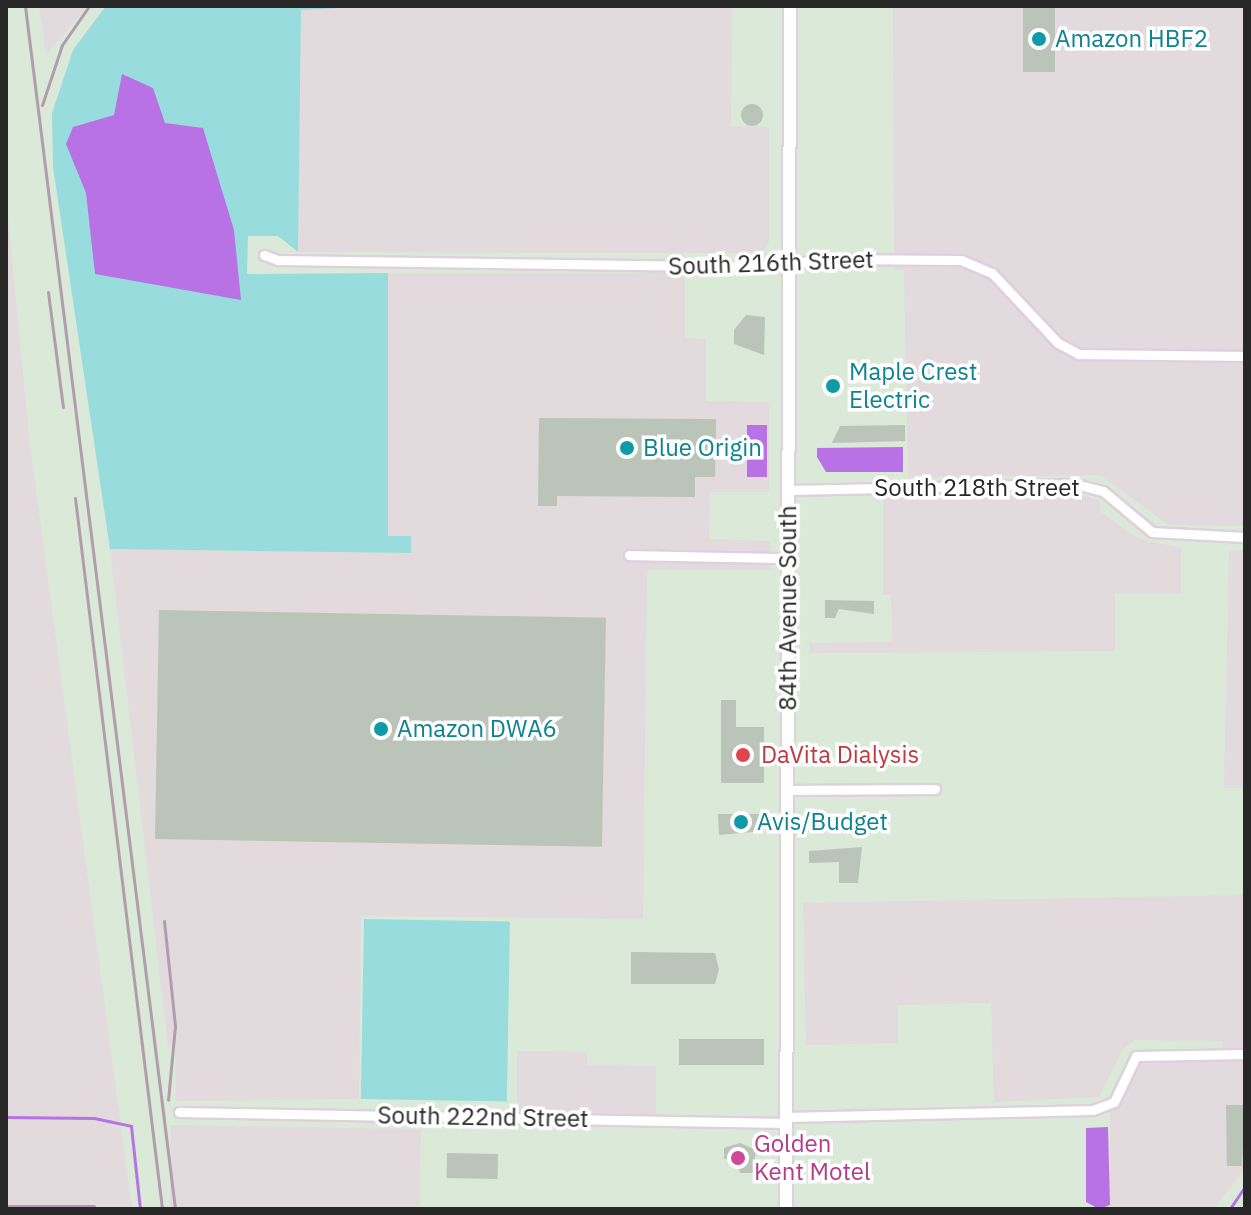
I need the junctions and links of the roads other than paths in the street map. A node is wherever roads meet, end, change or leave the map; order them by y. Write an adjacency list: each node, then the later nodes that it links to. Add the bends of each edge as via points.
1 (790, 6): 3 (main road, 84th Avenue South)
2 (264, 255): 3 (street, South 216th Street, via 278,260)
3 (789, 264): 4 (street, South 216th Street, via 961,260 992,273 1058,343 1079,354); 5 (main road, 84th Avenue South)
4 (1245, 356)
5 (788, 490): 6 (street, South 218th Street, via 1075,484 1103,491 1152,532); 8 (main road, 84th Avenue South)
6 (1245, 537)
7 (629, 555): 8 (street)
8 (788, 558): 10 (main road, 84th Avenue South)
9 (935, 789): 10 (street)
10 (787, 790): 13 (main road, 84th Avenue South)
11 (1245, 1054): 13 (street, South 222nd Street, via 1136,1056 1114,1102 1093,1110)
12 (179, 1112): 13 (street, South 222nd Street)
13 (786, 1120): 14 (main road, 84th Avenue South)
14 (786, 1209)

